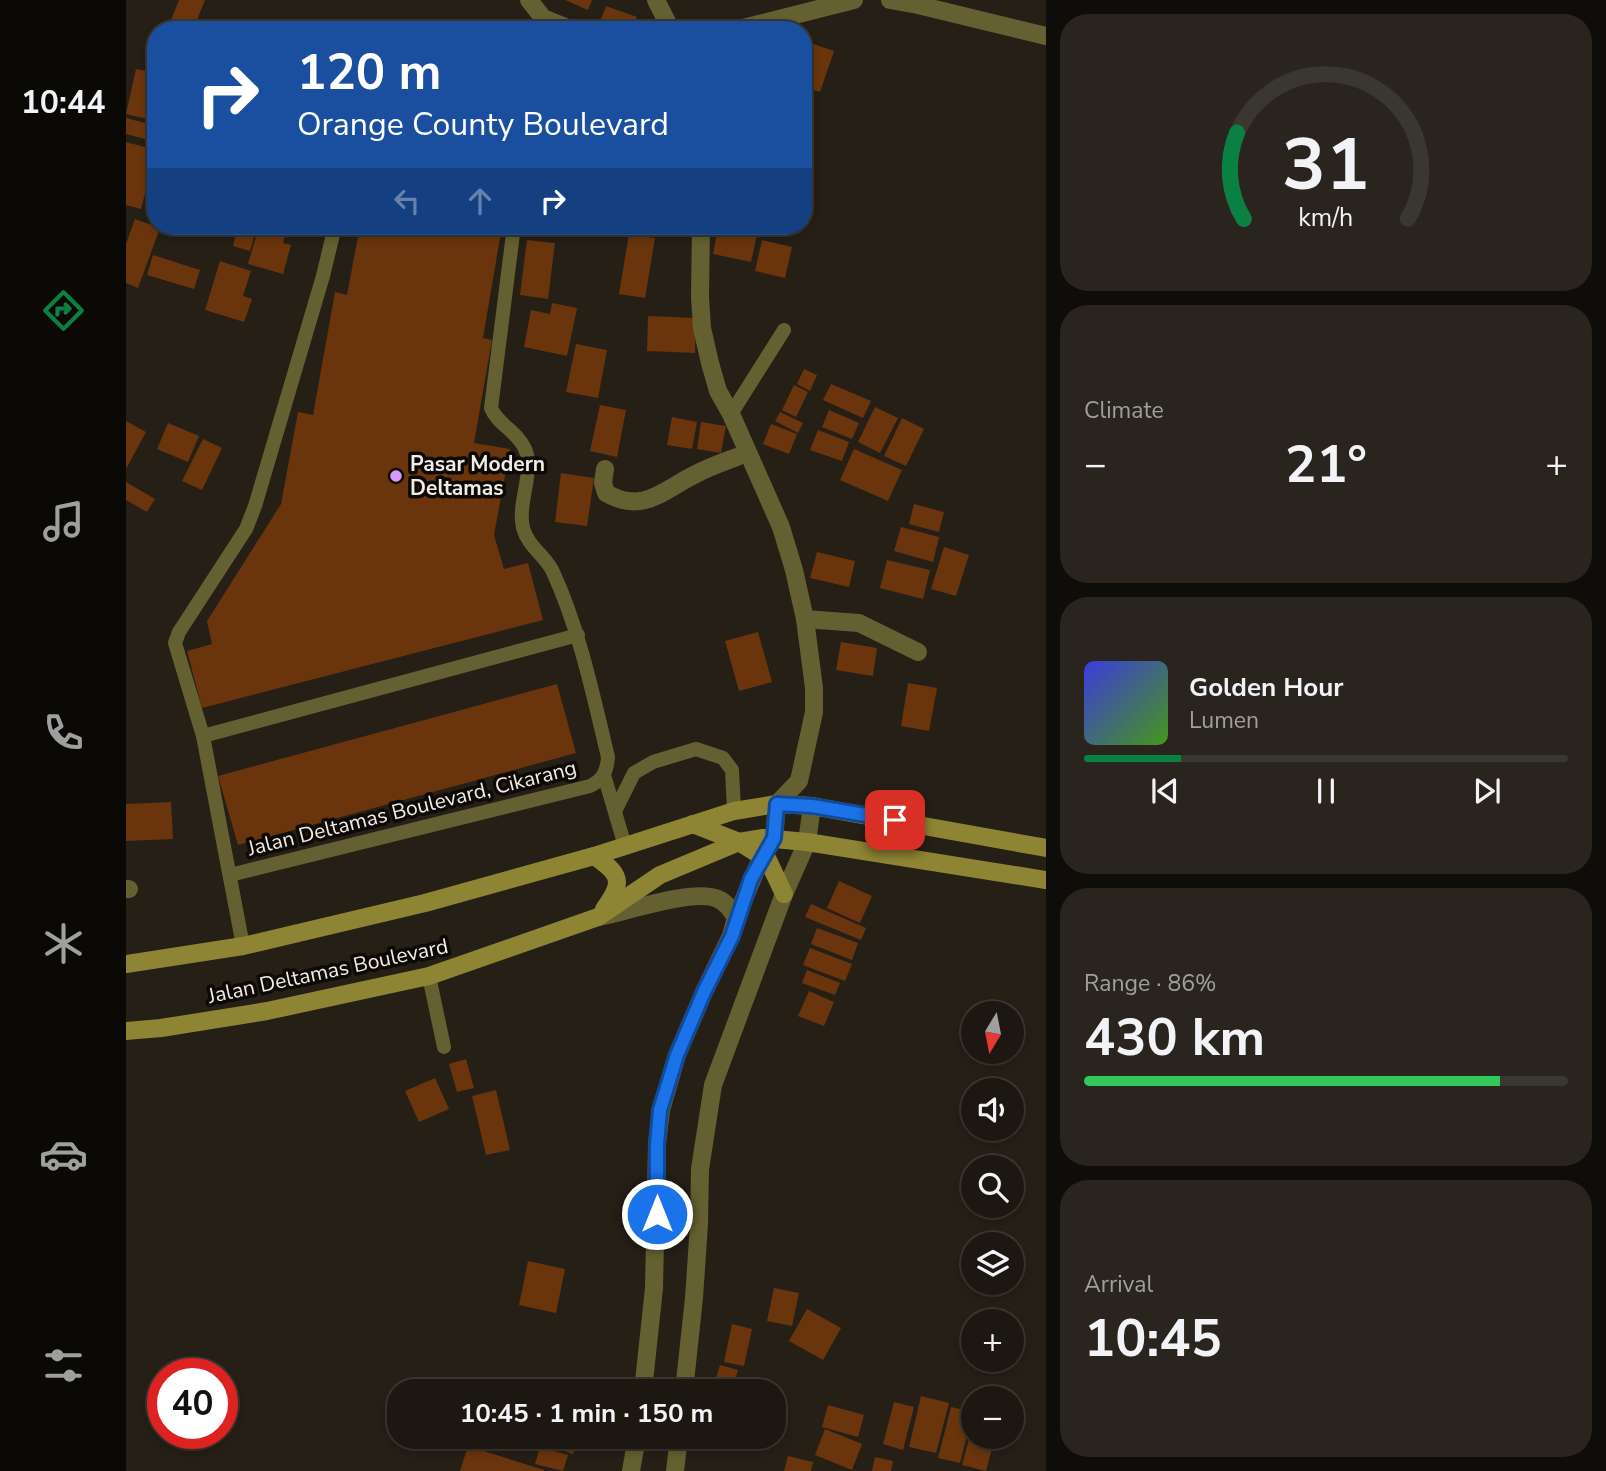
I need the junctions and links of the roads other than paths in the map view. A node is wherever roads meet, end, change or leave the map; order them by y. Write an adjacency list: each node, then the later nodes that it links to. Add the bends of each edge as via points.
1 (529, 0): 5 (street)
2 (656, 0): 6 (street)
3 (855, 0): 7 (street)
4 (890, 0): 8 (street)
5 (548, 21)
6 (666, 21)
7 (771, 21)
8 (1046, 36)
9 (333, 235): 19 (lane, Jalan Deltamas Boulevard, Cikarang, via 255,506 246,529 176,639)
10 (513, 235): 17 (lane, Jalan Deltamas Boulevard, Cikarang, via 491,408 526,451 524,531 552,568)
11 (701, 235): 13 (street, via 702,328 718,391)
12 (784, 331): 13 (lane)
13 (731, 414): 14 (street)
14 (747, 453): 15 (street, via 645,501 625,501 606,493); 16 (street, via 781,527)
15 (605, 468)
16 (805, 619): 18 (street, via 859,623); 21 (street, via 814,712)
17 (578, 635): 19 (lane); 20 (lane, Jalan Deltamas Boulevard, Cikarang, via 608,757)
18 (918, 652)
19 (203, 736): 34 (lane, Jalan Deltamas Boulevard, Cikarang)
20 (604, 775): 24 (lane); 34 (lane, Jalan Deltamas Boulevard, Cikarang, via 590,786)
21 (799, 781): 22 (street); 23 (street)
22 (777, 804): 23 (main road, Jalan Deltamas Boulevard); 25 (main road, Jalan Deltamas Boulevard); 27 (street)
23 (812, 806): 29 (street); 31 (main road, Jalan Deltamas Boulevard)
24 (615, 811): 25 (lane, via 634,774 653,762 696,749 723,758 732,770); 30 (lane)
25 (734, 811): 26 (main road, Jalan Deltamas Boulevard)
26 (693, 824): 28 (main road); 30 (main road, Jalan Deltamas Boulevard)
27 (768, 838): 28 (main road, Jalan Deltamas Boulevard); 29 (main road, Jalan Deltamas Boulevard); 33 (street)
28 (738, 842): 33 (main road); 37 (main road, Jalan Deltamas Boulevard, via 660,875)
29 (807, 842): 35 (main road, Jalan Deltamas Boulevard); 36 (street)
30 (625, 846): 32 (main road, Jalan Deltamas Boulevard)
31 (1046, 848)
32 (594, 856): 37 (main road, via 613,868 618,881 615,894); 39 (main road, Jalan Deltamas Boulevard)
33 (762, 856): 36 (main road); 38 (street)
34 (230, 875): 39 (lane, Jalan Deltamas Boulevard, Cikarang)
35 (1046, 880)
36 (784, 894): 45 (street, via 713,1085 706,1117)
37 (598, 917): 38 (street, via 704,895 729,906); 41 (main road, Jalan Deltamas Boulevard)
38 (736, 918): 44 (street, via 677,1055 660,1110 654,1288)
39 (243, 946): 40 (main road, Jalan Deltamas Boulevard)
40 (126, 964)
41 (429, 976): 42 (main road, Jalan Deltamas Boulevard, via 267,1011); 43 (lane)
42 (126, 1031)
43 (444, 1047)
44 (644, 1379)
45 (685, 1379)
46 (635, 1449): 48 (street)
47 (678, 1449): 49 (street)
48 (632, 1471)
49 (675, 1471)

